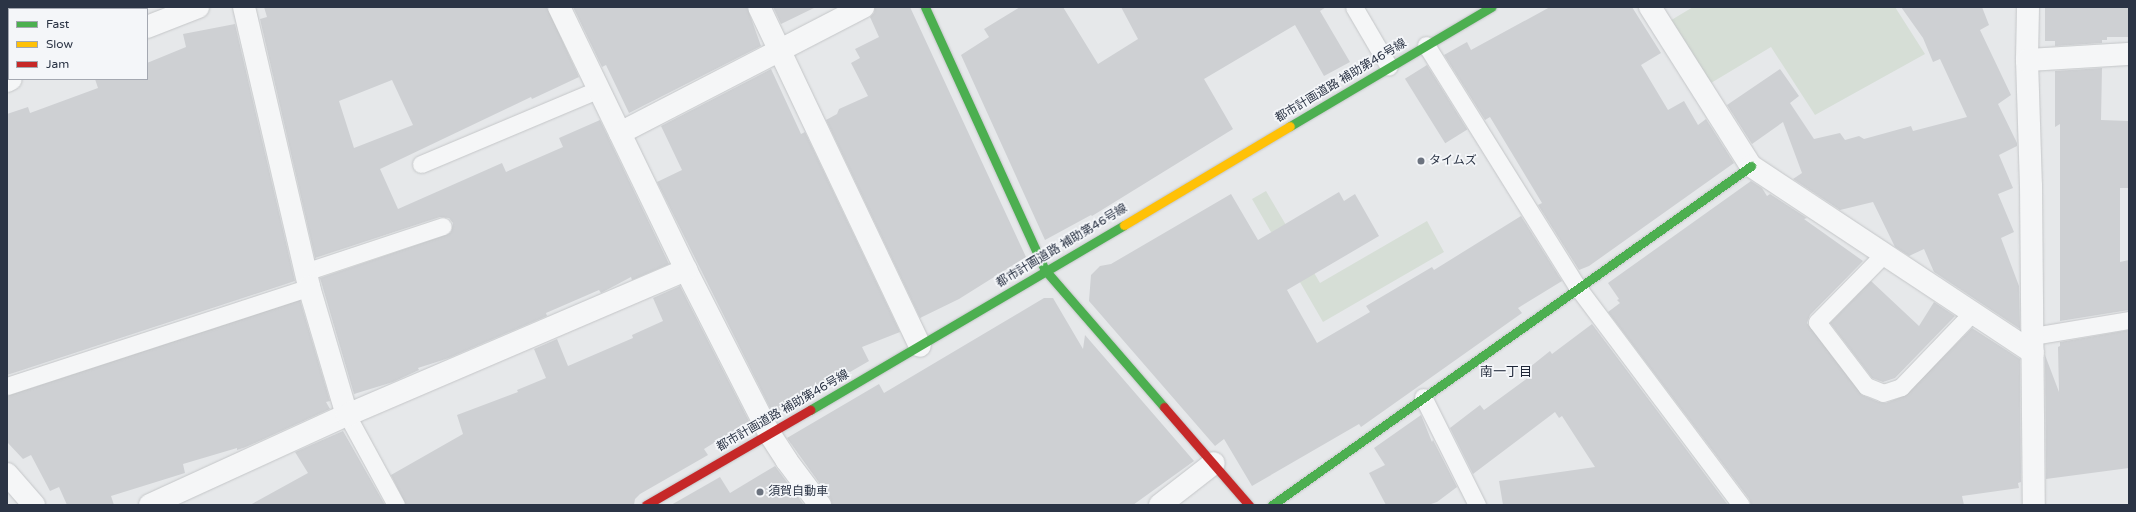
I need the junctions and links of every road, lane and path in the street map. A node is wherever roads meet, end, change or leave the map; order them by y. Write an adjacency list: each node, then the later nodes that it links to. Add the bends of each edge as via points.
1 (198, 7): 11 (street)
2 (244, 7): 25 (street)
3 (559, 7): 17 (street)
4 (759, 7): 13 (street)
5 (863, 7): 13 (street)
6 (925, 7): 24 (street)
7 (1354, 7): 16 (lane)
8 (1491, 7): 12 (street, 都市計画道路 補助第46号線)
9 (1650, 7): 20 (street)
10 (2028, 7): 15 (street)
11 (148, 27)
12 (1426, 45): 16 (street, 都市計画道路 補助第46号線); 26 (lane)
13 (780, 50): 18 (street); 30 (street)
14 (2129, 54): 15 (street)
15 (2027, 60): 29 (street)
16 (1389, 67): 24 (street, 都市計画道路 補助第46号線)
17 (599, 89): 18 (street); 19 (lane)
18 (620, 133): 23 (street)
19 (421, 164)
20 (1750, 166): 22 (street); 26 (street)
21 (443, 226): 25 (lane)
22 (1883, 255): 27 (street); 27 (lane, via 1817,322 1866,386 1883,393 1901,388)
23 (686, 270): 33 (street); 34 (street)
24 (1045, 270): 30 (street, 都市計画道路 補助第46号線); 35 (street)
25 (307, 279): 31 (lane); 33 (street)
26 (1578, 288): 32 (street); 46 (lane)
27 (1972, 313): 29 (street)
28 (2129, 320): 29 (lane)
29 (2033, 344): 47 (street)
30 (920, 346): 34 (street, 都市計画道路 補助第46号線)
31 (7, 386)
32 (1423, 397): 44 (street); 45 (lane)
33 (347, 415): 38 (street); 39 (lane)
34 (769, 433): 40 (street, 都市計画道路 補助第46号線); 41 (street)
35 (1214, 463): 42 (street); 43 (street)
36 (7, 474): 37 (street)
37 (34, 505)
38 (150, 505)
39 (396, 505)
40 (646, 505)
41 (820, 505)
42 (1160, 505)
43 (1249, 505)
44 (1272, 505)
45 (1477, 505)
46 (1742, 505)
47 (2034, 505)

